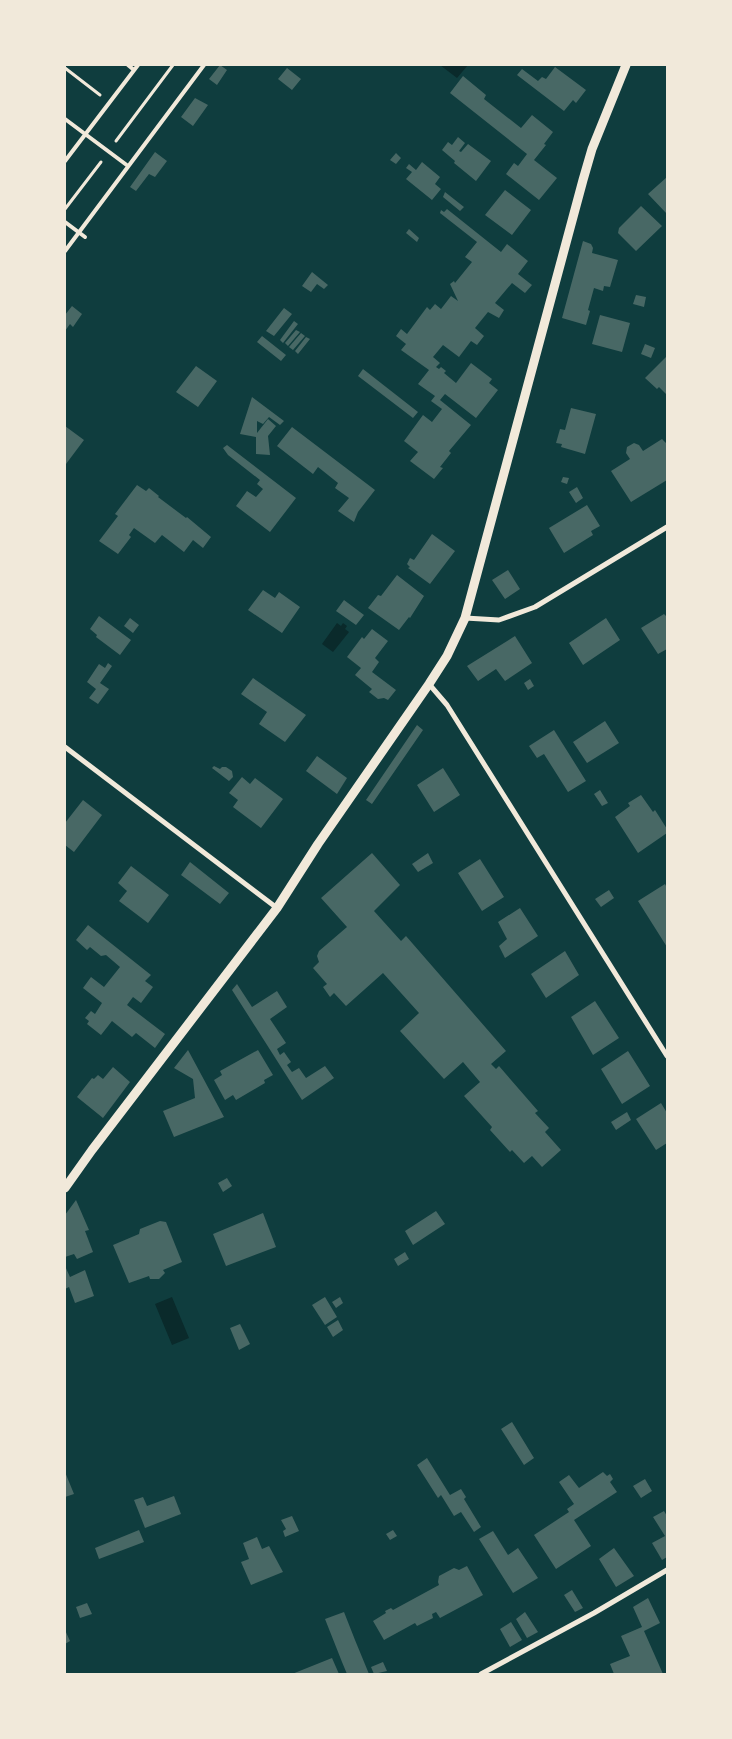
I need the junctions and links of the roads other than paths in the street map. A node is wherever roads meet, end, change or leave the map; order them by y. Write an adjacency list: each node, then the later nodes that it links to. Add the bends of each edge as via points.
1 (128, 65): 5 (lane)
2 (138, 65): 5 (lane)
3 (204, 65): 9 (lane)
4 (626, 65): 15 (street, via 583,180)
5 (134, 70): 7 (lane)
6 (65, 119): 7 (lane)
7 (85, 134): 8 (lane); 9 (lane)
8 (65, 161)
9 (128, 166): 11 (lane)
10 (65, 222): 11 (lane)
11 (79, 233): 12 (lane); 13 (lane)
12 (85, 237)
13 (65, 251)
14 (667, 527): 15 (street, via 535,607 499,620)
15 (465, 618): 16 (street, via 447,656)
16 (428, 684): 18 (street); 19 (street, via 447,705)
17 (65, 747): 18 (street)
18 (277, 908): 20 (street)
19 (667, 1056)
20 (65, 1188)
21 (667, 1570): 22 (street)
22 (481, 1674)

